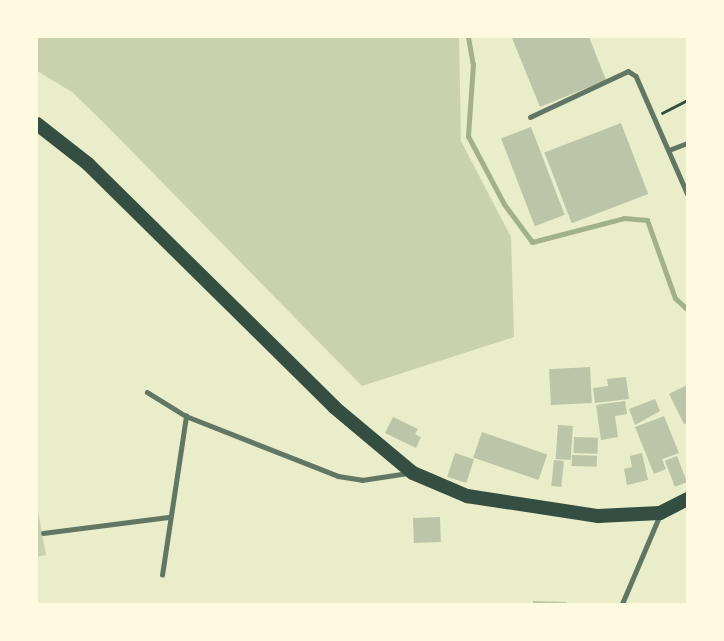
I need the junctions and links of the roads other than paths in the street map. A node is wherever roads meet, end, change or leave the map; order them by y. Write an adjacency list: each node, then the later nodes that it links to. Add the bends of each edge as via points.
1 (530, 117): 4 (lane, via 628,71 636,76)
2 (37, 124): 8 (main road, via 88,164 334,407)
3 (687, 143): 4 (lane)
4 (669, 150): 5 (lane)
5 (687, 193)
6 (147, 392): 7 (lane)
7 (186, 415): 8 (lane, via 338,476 362,480); 11 (lane)
8 (414, 473): 10 (main road, via 467,496 536,509 598,516)
9 (687, 499): 10 (main road)
10 (660, 513): 14 (lane)
11 (168, 517): 12 (lane); 13 (lane)
12 (43, 533)
13 (162, 575)
14 (622, 604)

